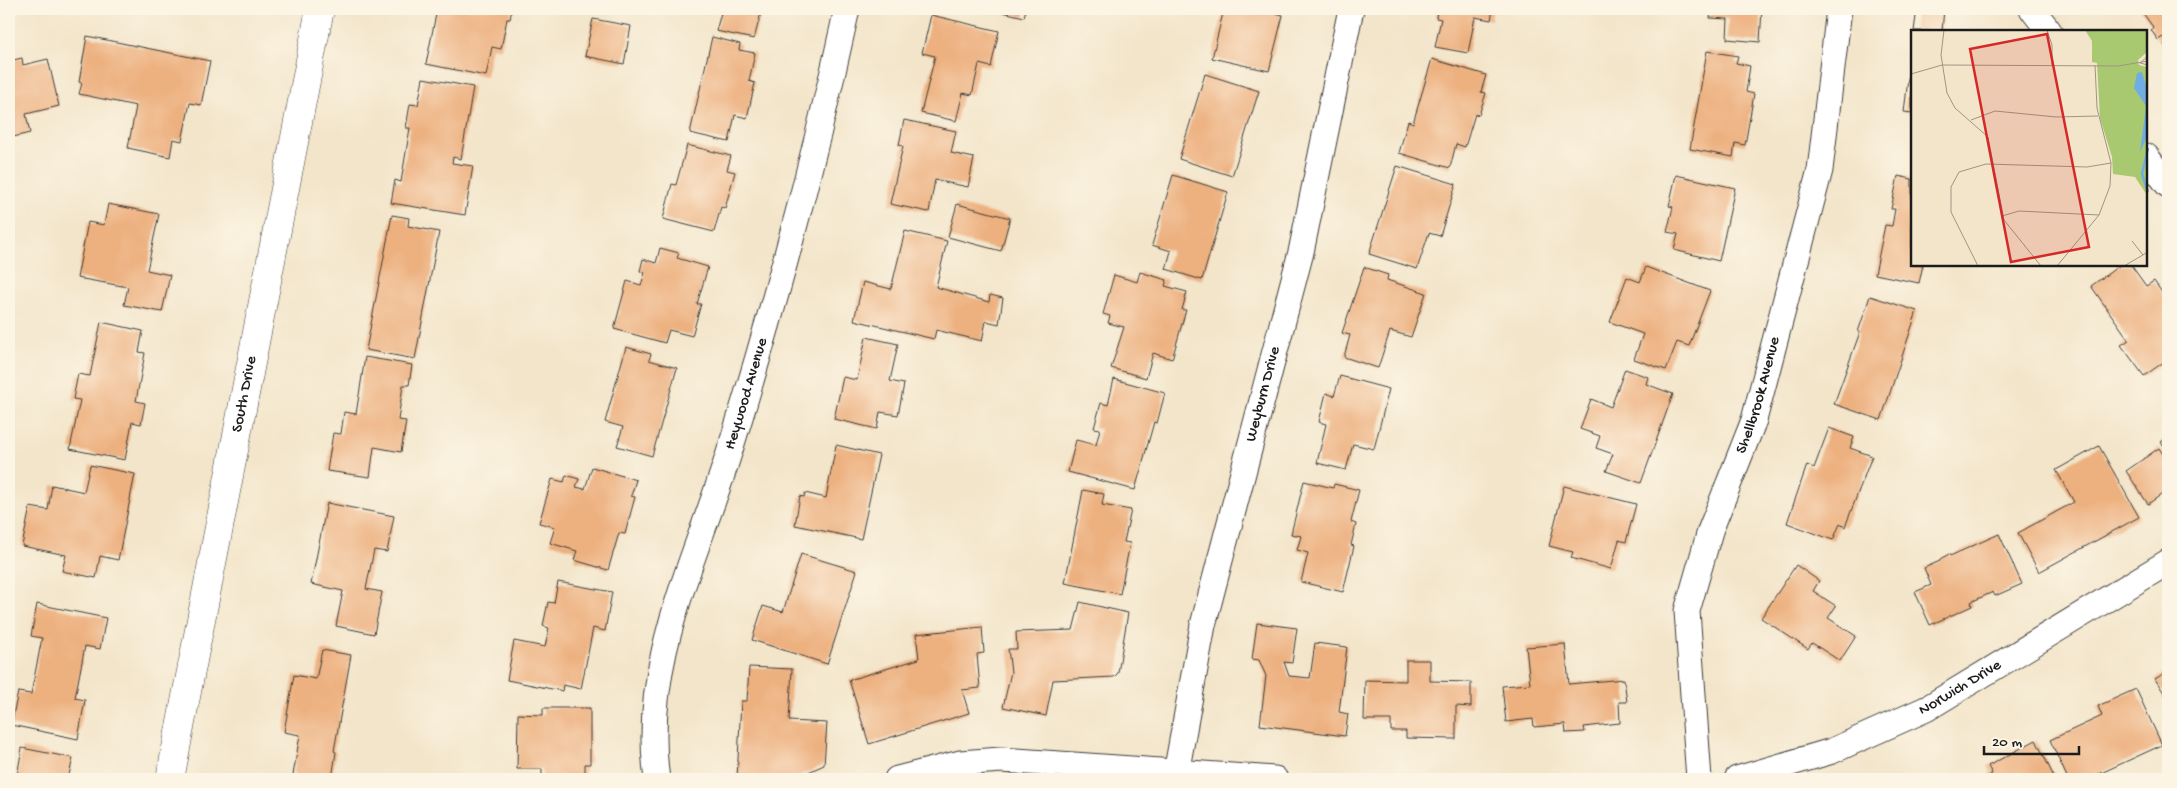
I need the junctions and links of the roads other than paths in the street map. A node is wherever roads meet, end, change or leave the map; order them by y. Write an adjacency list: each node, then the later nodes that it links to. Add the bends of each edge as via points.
1 (316, 9): 11 (street, South Drive)
2 (846, 9): 12 (street, Heywood Avenue, via 833,72 769,318 730,452 661,661 655,697)
3 (1352, 9): 10 (street, Weyburn Drive, via 1301,252 1203,625)
4 (1839, 9): 15 (street, Shellbrook Avenue, via 1820,170 1754,420 1710,531 1687,611)
5 (2032, 9): 6 (street)
6 (2048, 30)
7 (2147, 157): 8 (street)
8 (2168, 185)
9 (2168, 562): 16 (street, Norwich Drive, via 1926,709 1832,751)
10 (1176, 776): 13 (street, via 1002,760 960,763); 14 (street)
11 (170, 779)
12 (657, 779)
13 (897, 779)
14 (1274, 779)
15 (1699, 779)
16 (1737, 779)

